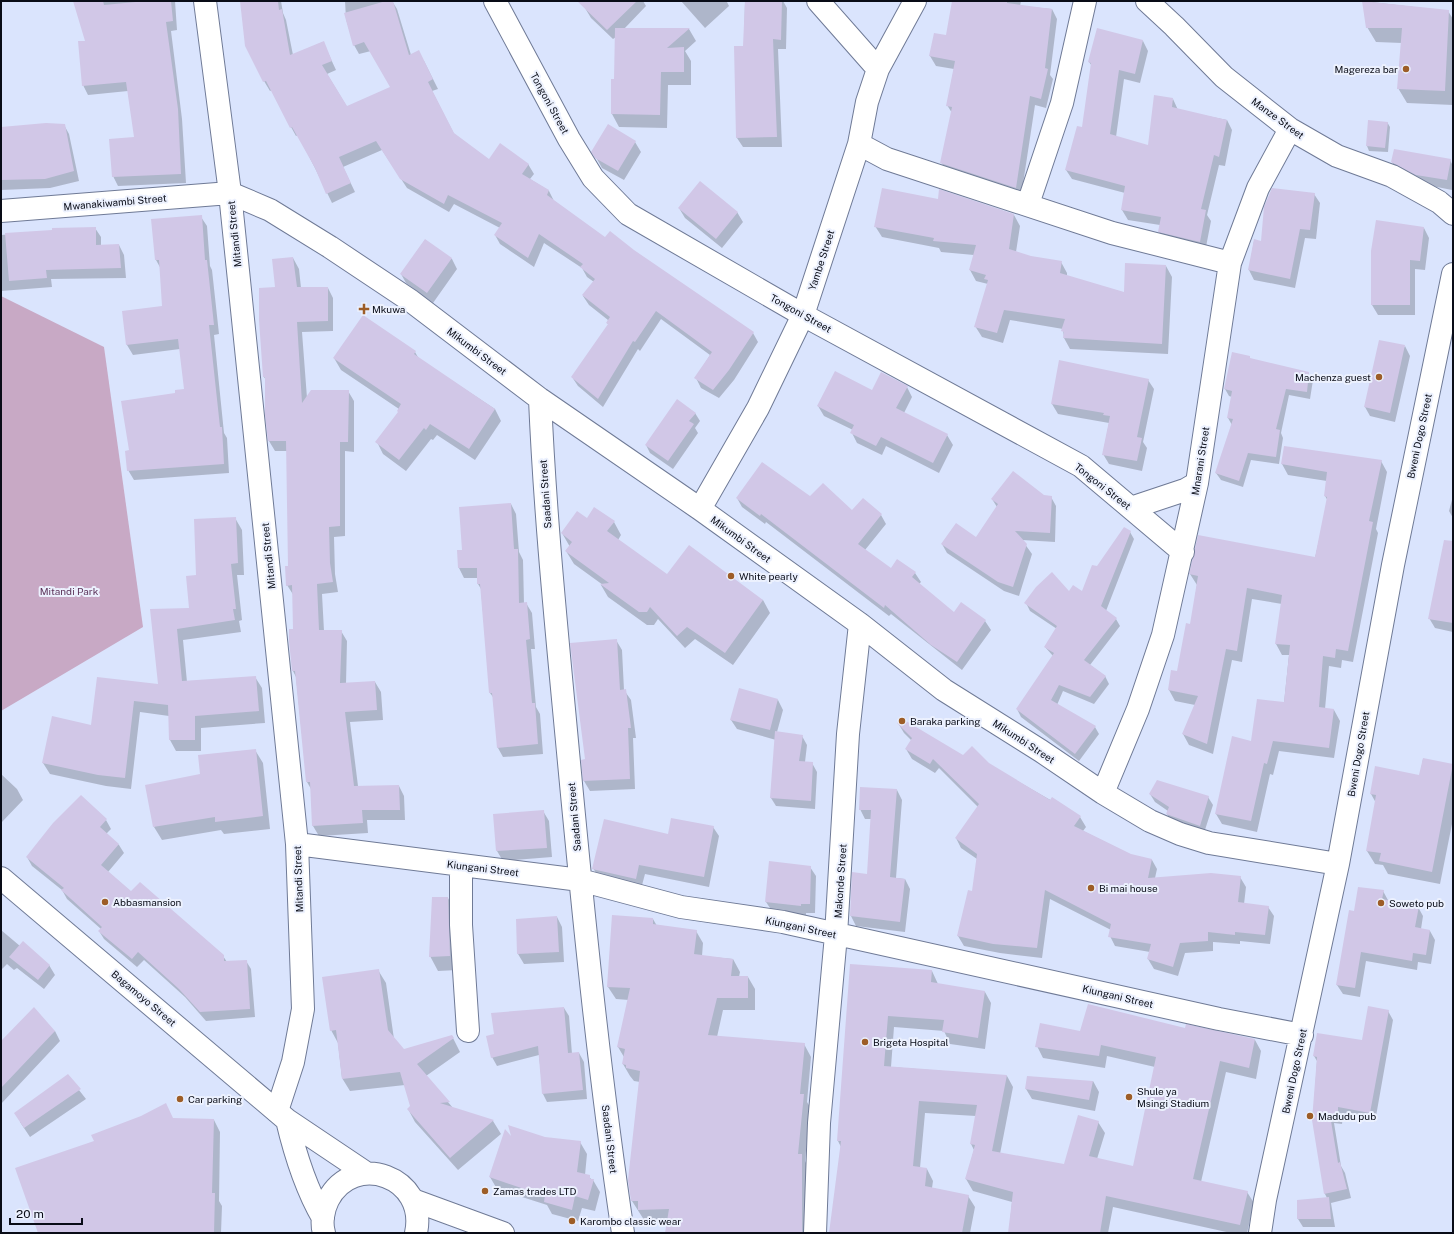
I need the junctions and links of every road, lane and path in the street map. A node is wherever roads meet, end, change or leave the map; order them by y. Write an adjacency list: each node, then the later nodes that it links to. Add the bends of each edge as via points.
1 (205, 1): 10 (street, Mitandi Street)
2 (495, 1): 16 (street, Tongoni Street, via 593,178 628,214)
3 (818, 1): 7 (street)
4 (915, 1): 7 (street, Yambe Street)
5 (1085, 1): 11 (street, via 1062,103)
6 (1147, 1): 8 (street, Manze Street, via 1224,77)
7 (878, 69): 9 (street, Yambe Street, via 867,102)
8 (1290, 129): 13 (street, Manze Street, via 1337,156 1392,176 1439,202); 14 (street, Mnarani Street, via 1258,188)
9 (859, 144): 11 (street, via 887,159); 16 (street, Yambe Street)
10 (230, 193): 12 (street, Mwanakiwambi Street); 17 (street, Mikumbi Street, via 270,210 330,246 411,301); 24 (street, Mitandi Street)
11 (1028, 204): 14 (street, via 1112,233)
12 (1, 211)
13 (1453, 214)
14 (1230, 263): 18 (street, Mnarani Street)
15 (1453, 274): 25 (street, Bweni Dogo Street, via 1392,564)
16 (803, 315): 19 (street, Tongoni Street, via 1081,466); 20 (street, Yambe Street, via 758,408)
17 (540, 399): 20 (street, Mikumbi Street); 28 (street, Saadani Street, via 544,492)
18 (1197, 482): 19 (street, via 1185,490); 21 (street, Mnarani Street)
19 (1131, 508): 21 (street, Tongoni Street)
20 (700, 509): 22 (street, Mikumbi Street)
21 (1183, 552): 23 (street, Mnarani Street, via 1163,635 1138,709)
22 (860, 624): 23 (street, Mikumbi Street, via 944,690); 29 (street, Makonde Street, via 848,734)
23 (1103, 793): 25 (street, Mikumbi Street, via 1150,821 1209,843)
24 (297, 844): 26 (street, Kiungani Street); 32 (street, Mitandi Street, via 303,1009)
25 (1338, 864): 31 (street, Bweni Dogo Street)
26 (461, 865): 28 (street, Kiungani Street); 30 (street, via 461,925)
27 (1, 878): 32 (street, Bagamoyo Street)
28 (580, 880): 29 (street, Kiungani Street, via 681,907 783,922); 38 (street, Saadani Street, via 609,1135)
29 (836, 935): 31 (street, Kiungani Street); 39 (street, Makonde Street, via 819,1123)
30 (468, 1031)
31 (1302, 1035): 40 (street, Bweni Dogo Street)
32 (282, 1115): 33 (street, Bagamoyo Street); 35 (street)
33 (366, 1173): 34 (street, via 381,1174 394,1179 405,1188); 35 (street, via 353,1176 341,1183 332,1193 325,1204)
34 (413, 1200): 36 (street, via 417,1212); 37 (street)
35 (323, 1228)
36 (416, 1233)
37 (503, 1233)
38 (623, 1233)
39 (815, 1233)
40 (1260, 1233)

